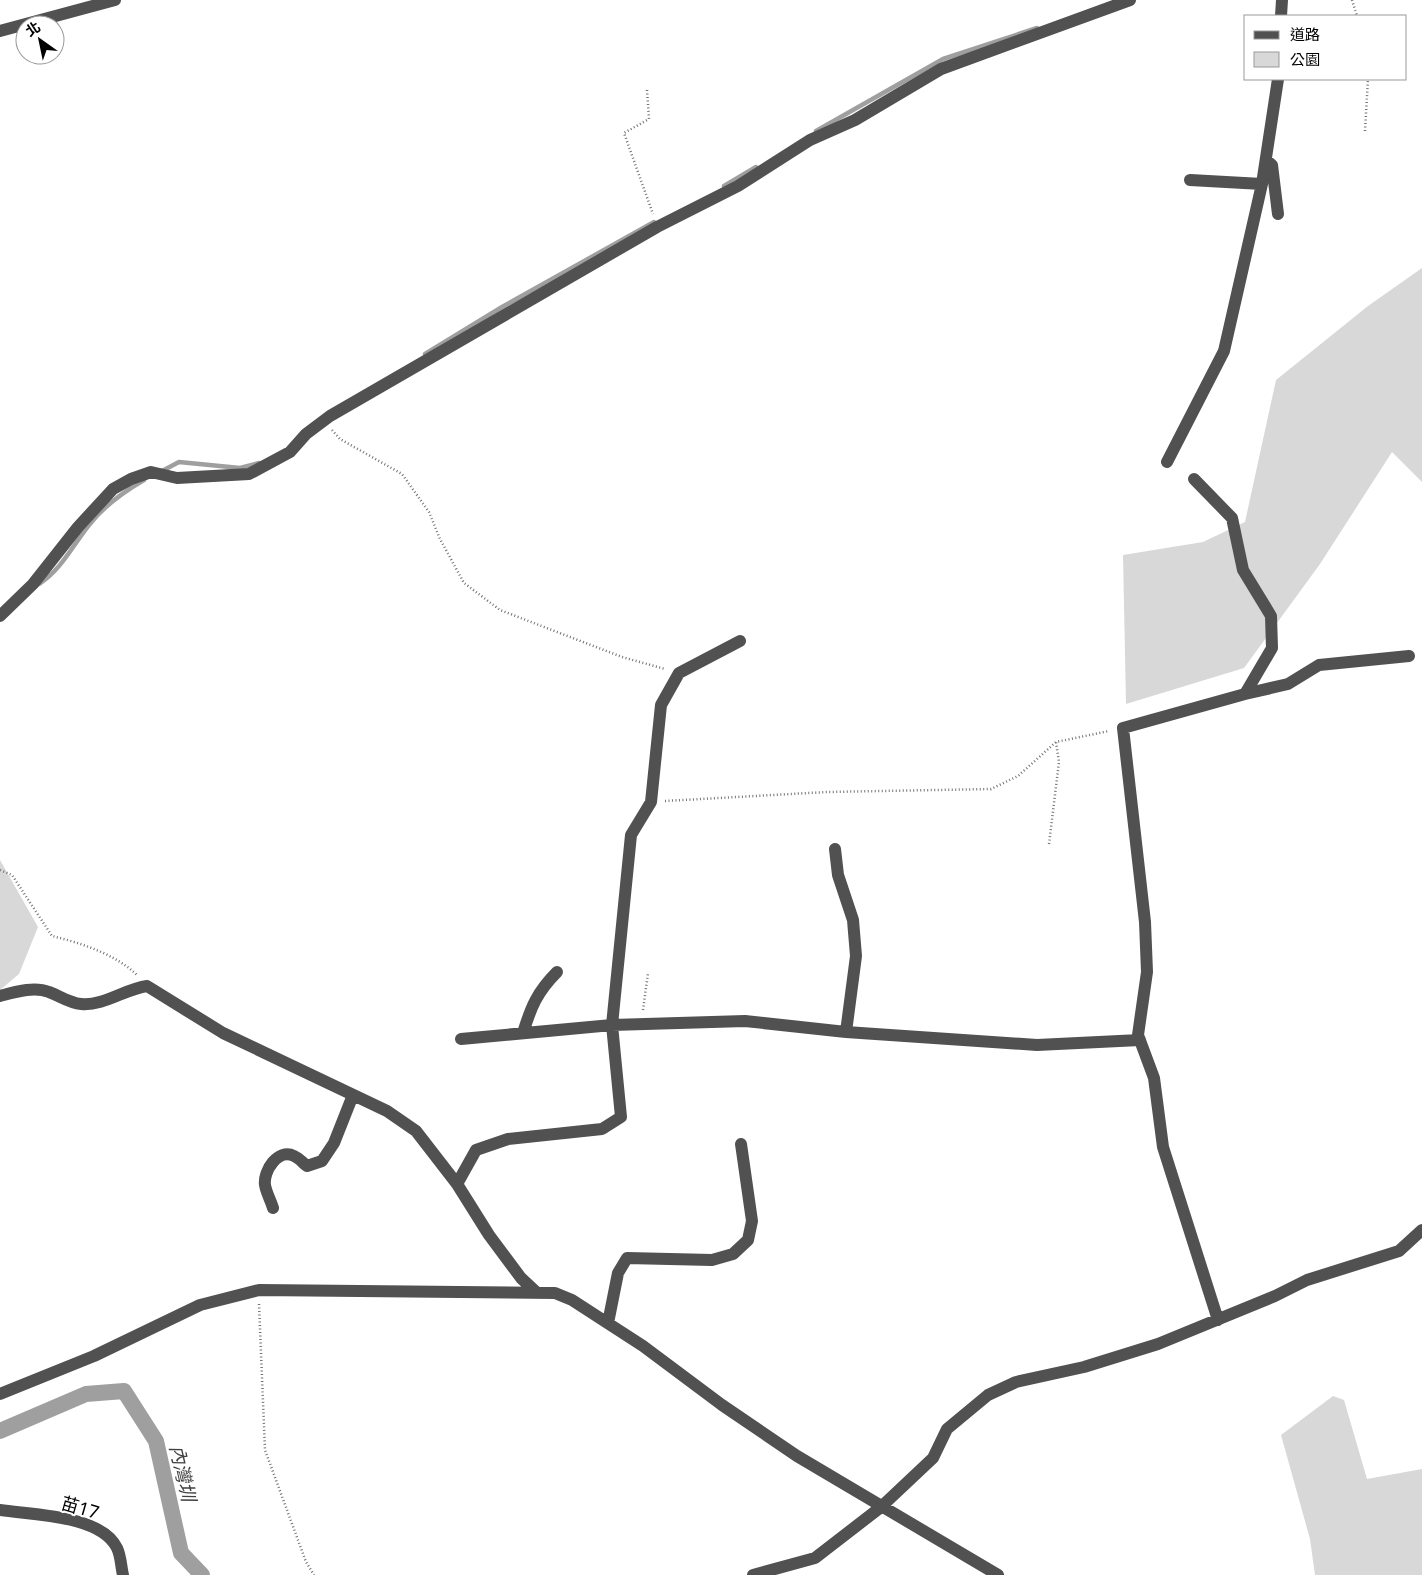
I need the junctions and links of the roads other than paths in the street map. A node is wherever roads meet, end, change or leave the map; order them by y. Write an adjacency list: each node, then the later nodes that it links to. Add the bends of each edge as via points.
1 (115, 0): 5 (street)
2 (1130, 0): 13 (street, via 941,69 854,120 810,140 738,186 657,227 324,420 290,452 249,474 177,478 152,472 131,479 113,489 33,584)
3 (1282, 0): 4 (street)
4 (1281, 15)
5 (0, 31)
6 (1278, 80): 7 (street)
7 (1266, 160): 9 (street); 10 (street, via 1272,165)
8 (1190, 180): 9 (street)
9 (1262, 184): 11 (street, via 1224,351)
10 (1278, 214)
11 (1167, 462)
12 (1194, 479): 16 (street, via 1232,518 1243,570 1271,616 1272,648)
13 (0, 616)
14 (740, 642): 20 (street, via 679,673 661,704 651,802 631,835)
15 (1409, 656): 16 (street, via 1319,665 1288,684)
16 (1244, 694): 24 (street, via 1123,728 1145,922 1147,972 1138,1035)
17 (835, 849): 21 (street, via 838,875 853,920 856,956)
18 (557, 972): 22 (street, via 543,986 532,1005)
19 (0, 996): 25 (street, via 35,989 81,1004 98,1003 133,988 148,986 223,1033)
20 (612, 1026): 21 (street, via 745,1021); 22 (street); 27 (street, via 621,1117 602,1129 508,1139 476,1150)
21 (846, 1032): 24 (street, via 1036,1045)
22 (523, 1033): 23 (street)
23 (461, 1039)
24 (1140, 1040): 31 (street, via 1154,1078 1163,1147)
25 (353, 1096): 27 (street, via 387,1111 416,1131); 28 (street, via 334,1143 322,1161 307,1166 293,1155 284,1155 275,1160 266,1172 265,1185)
26 (741, 1144): 32 (street, via 752,1221 748,1240 734,1254 712,1260 627,1258 618,1273)
27 (457, 1184): 30 (street, via 489,1235 521,1278)
28 (273, 1208)
29 (1422, 1230): 31 (street, via 1399,1251 1307,1280)
30 (536, 1292): 32 (street, via 555,1293 572,1300); 33 (street, via 259,1290 192,1308 94,1356)
31 (1218, 1320): 34 (street, via 1084,1368 1016,1382 988,1396 947,1429 933,1458)
32 (608, 1323): 34 (street, via 797,1456)
33 (0, 1394)
34 (881, 1507): 37 (street, via 815,1558); 38 (street)
35 (0, 1510): 36 (street, 苗17 / 苗17, via 96,1527 117,1548)
36 (123, 1575)
37 (753, 1575)
38 (998, 1575)

